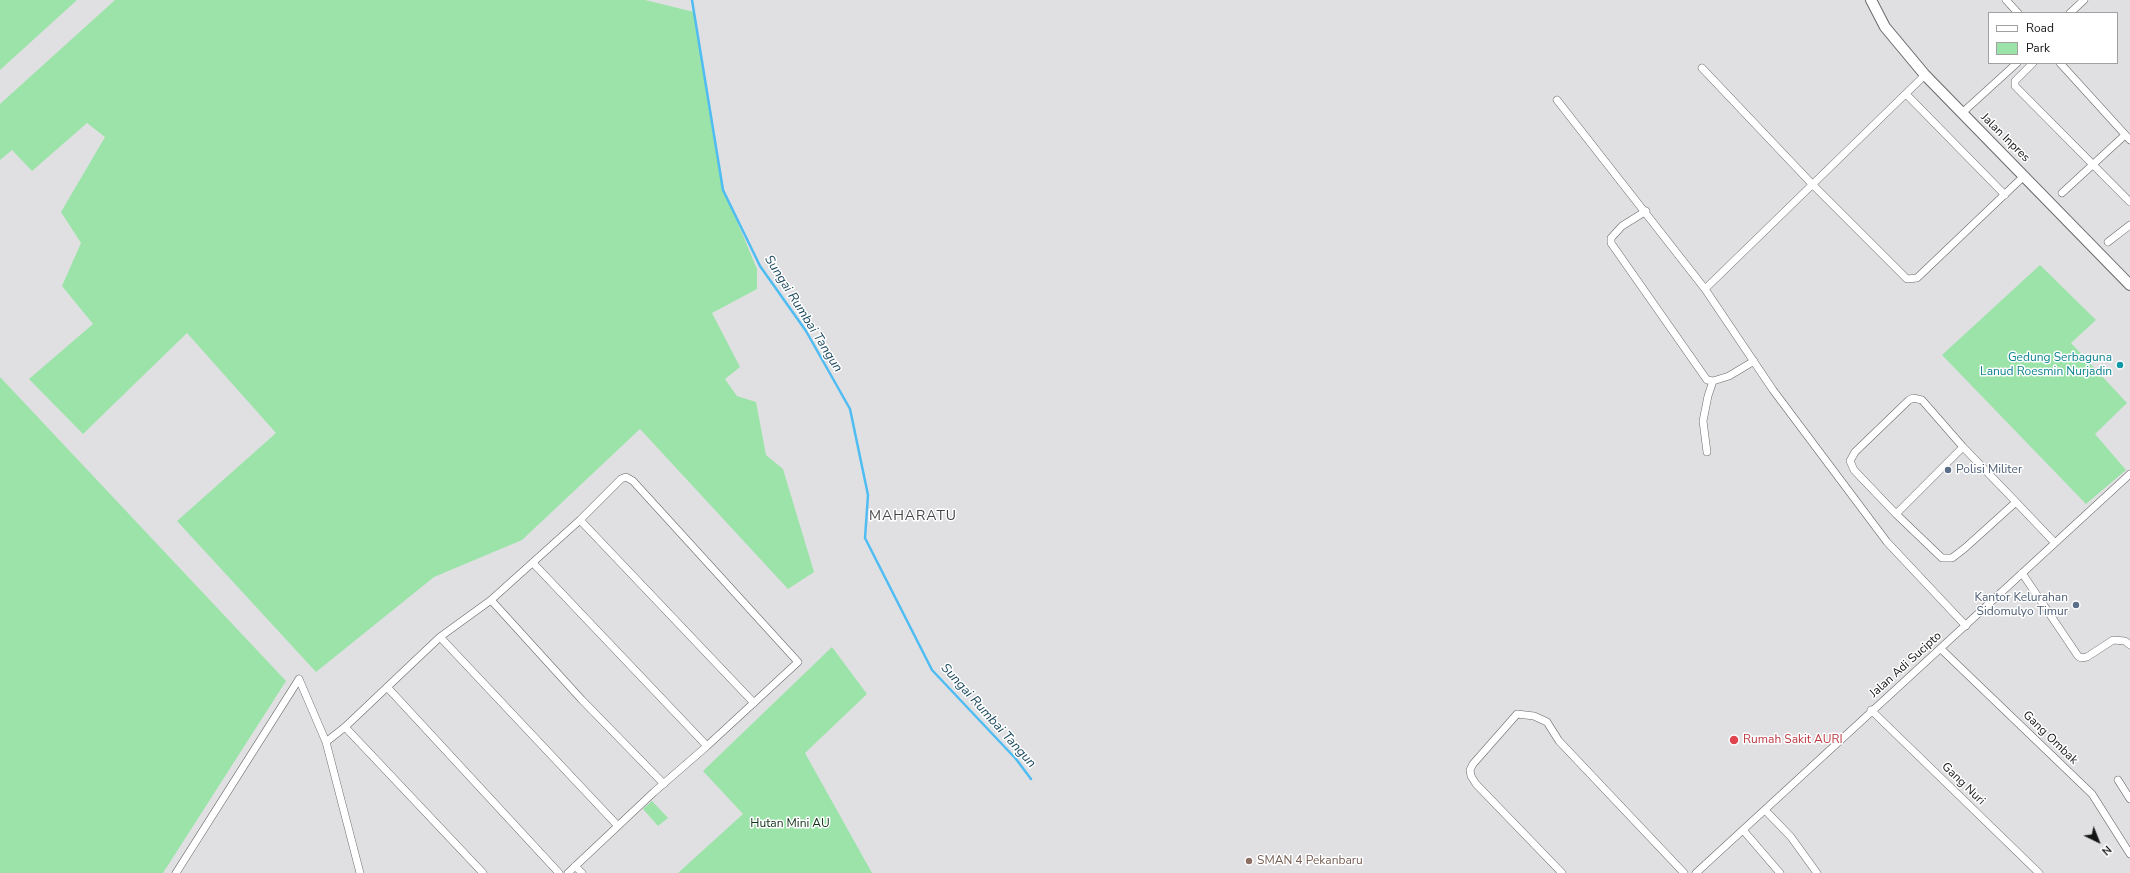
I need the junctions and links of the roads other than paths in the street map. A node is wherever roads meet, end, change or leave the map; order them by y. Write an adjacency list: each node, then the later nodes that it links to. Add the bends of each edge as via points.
1 (1871, 0): 10 (main road, Jalan Inpres, via 1885,27)
2 (2006, 0): 4 (street)
3 (2084, 0): 5 (street)
4 (2017, 12)
5 (2071, 12)
6 (2016, 64): 13 (street)
7 (2032, 64): 15 (street, via 2015,81 2015,86)
8 (2061, 64): 14 (street)
9 (1702, 68): 17 (street)
10 (1925, 75): 11 (street); 13 (main road, Jalan Inpres)
11 (1906, 94): 17 (street); 19 (street)
12 (1557, 100): 21 (street)
13 (1962, 113): 16 (main road, Jalan Inpres)
14 (2128, 138): 15 (street)
15 (2092, 166): 18 (street); 20 (street)
16 (2024, 176): 19 (street); 24 (main road, Jalan Inpres)
17 (1813, 185): 19 (street, via 1901,274 1911,280 1917,278); 25 (street)
18 (2062, 194)
19 (2005, 195)
20 (2130, 202)
21 (1646, 211): 25 (street); 27 (street, via 1622,226 1611,238 1611,243 1707,380)
22 (2130, 225): 23 (street)
23 (2108, 242)
24 (2130, 285)
25 (1704, 289): 26 (street)
26 (1754, 361): 27 (street, via 1729,376); 38 (street, via 1888,542)
27 (1713, 381): 29 (street, via 1703,421)
28 (1963, 448): 31 (street); 32 (street); 32 (street, via 1929,406 1922,400 1913,398 1855,452 1850,461 1854,470)
29 (1707, 452)
30 (2130, 474): 34 (street, Jalan Adi Sucipto)
31 (2016, 502): 32 (street, via 1952,558 1942,558); 34 (street)
32 (1896, 514)
33 (580, 520): 35 (street); 43 (street); 43 (street, via 621,479 626,477 633,480 798,662)
34 (2055, 543): 36 (street, Jalan Adi Sucipto)
35 (533, 563): 37 (street); 47 (street)
36 (2022, 573): 38 (street, Jalan Adi Sucipto); 40 (street, via 2078,656 2087,657 2113,640 2125,641)
37 (491, 600): 39 (street); 49 (street, via 582,700)
38 (1966, 626): 41 (street, Jalan Adi Sucipto)
39 (440, 637): 42 (street); 52 (street)
40 (2130, 645)
41 (1941, 649): 44 (street, Jalan Adi Sucipto); 54 (street, Gang Ombak, via 2092,794)
42 (388, 687): 45 (street); 59 (street)
43 (754, 703): 47 (street)
44 (1872, 710): 51 (street, Jalan Adi Sucipto); 67 (street, Gang Nuri)
45 (345, 727): 46 (street); 58 (street)
46 (326, 742): 56 (street, via 298,679); 57 (street)
47 (707, 746): 49 (street)
48 (2118, 780): 50 (street)
49 (664, 784): 52 (street)
50 (2130, 799)
51 (1765, 810): 53 (street, Jalan Adi Sucipto); 66 (street, via 1791,837)
52 (618, 826): 55 (street)
53 (1743, 830): 64 (street, Jalan Adi Sucipto); 65 (street)
54 (2130, 854)
55 (575, 866): 60 (street); 61 (street)
56 (176, 873)
57 (360, 873)
58 (483, 873)
59 (559, 873)
60 (568, 873)
61 (582, 873)
62 (1562, 873): 63 (street, via 1471,776 1473,764 1517,714 1534,716 1547,722 1559,741)
63 (1684, 873)
64 (1696, 873)
65 (1780, 873)
66 (1817, 873)
67 (2040, 873)

